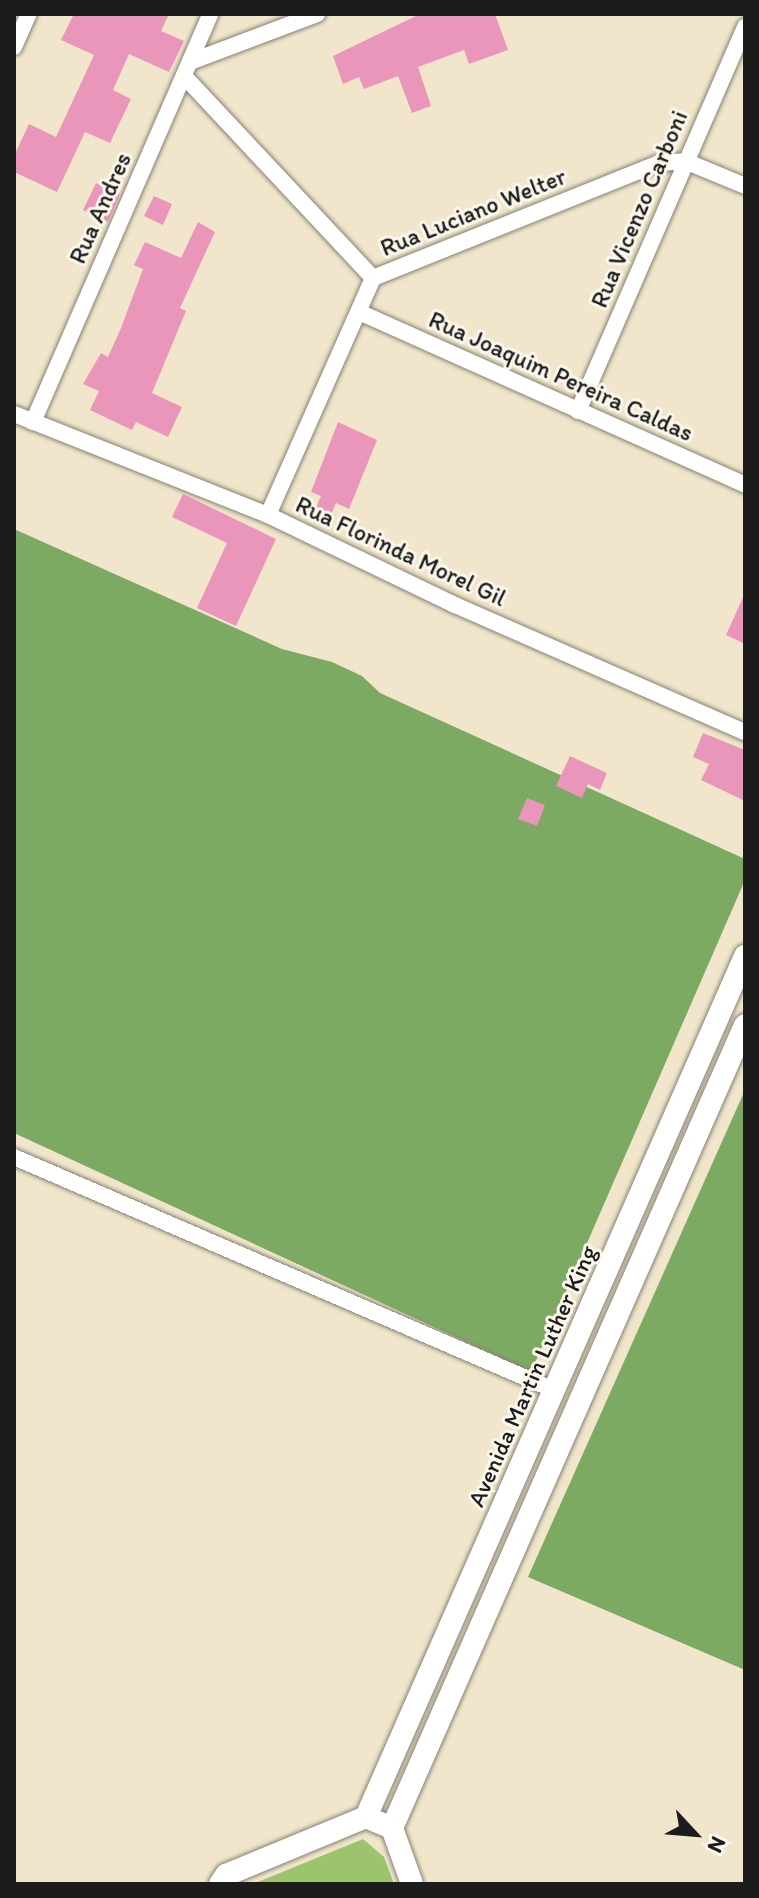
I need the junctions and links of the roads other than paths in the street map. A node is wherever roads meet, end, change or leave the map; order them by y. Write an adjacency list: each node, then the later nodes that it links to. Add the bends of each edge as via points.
1 (29, 14): 5 (street)
2 (210, 14): 6 (street, Rua Andres)
3 (317, 14): 6 (street)
4 (745, 27): 7 (street, Rua Vicenzo Carboni)
5 (14, 47)
6 (187, 69): 9 (street); 13 (street, Rua Andres)
7 (685, 161): 8 (street); 9 (street, Rua Luciano Welter, via 659,163); 11 (street, Rua Vicenzo Carboni)
8 (745, 186)
9 (373, 278): 10 (street, Rua Luciano Welter)
10 (359, 312): 11 (street, Rua Joaquim Pereira Caldas); 15 (street, Rua Luciano Welter)
11 (578, 411): 14 (street, Rua Joaquim Pereira Caldas)
12 (14, 414): 13 (street, Rua Florinda Morel Gil)
13 (33, 422): 15 (street, Rua Florinda Morel Gil)
14 (745, 485)
15 (268, 515): 16 (street, Rua Florinda Morel Gil, via 455,605)
16 (745, 732)
17 (745, 956): 20 (main road, Avenida Martin Luther King)
18 (745, 1025): 22 (main road)
19 (14, 1157): 20 (street)
20 (554, 1390): 21 (main road, Avenida Martin Luther King)
21 (366, 1817): 22 (main road); 23 (main road, via 226,1875)
22 (392, 1828): 24 (main road)
23 (220, 1884)
24 (412, 1884)

